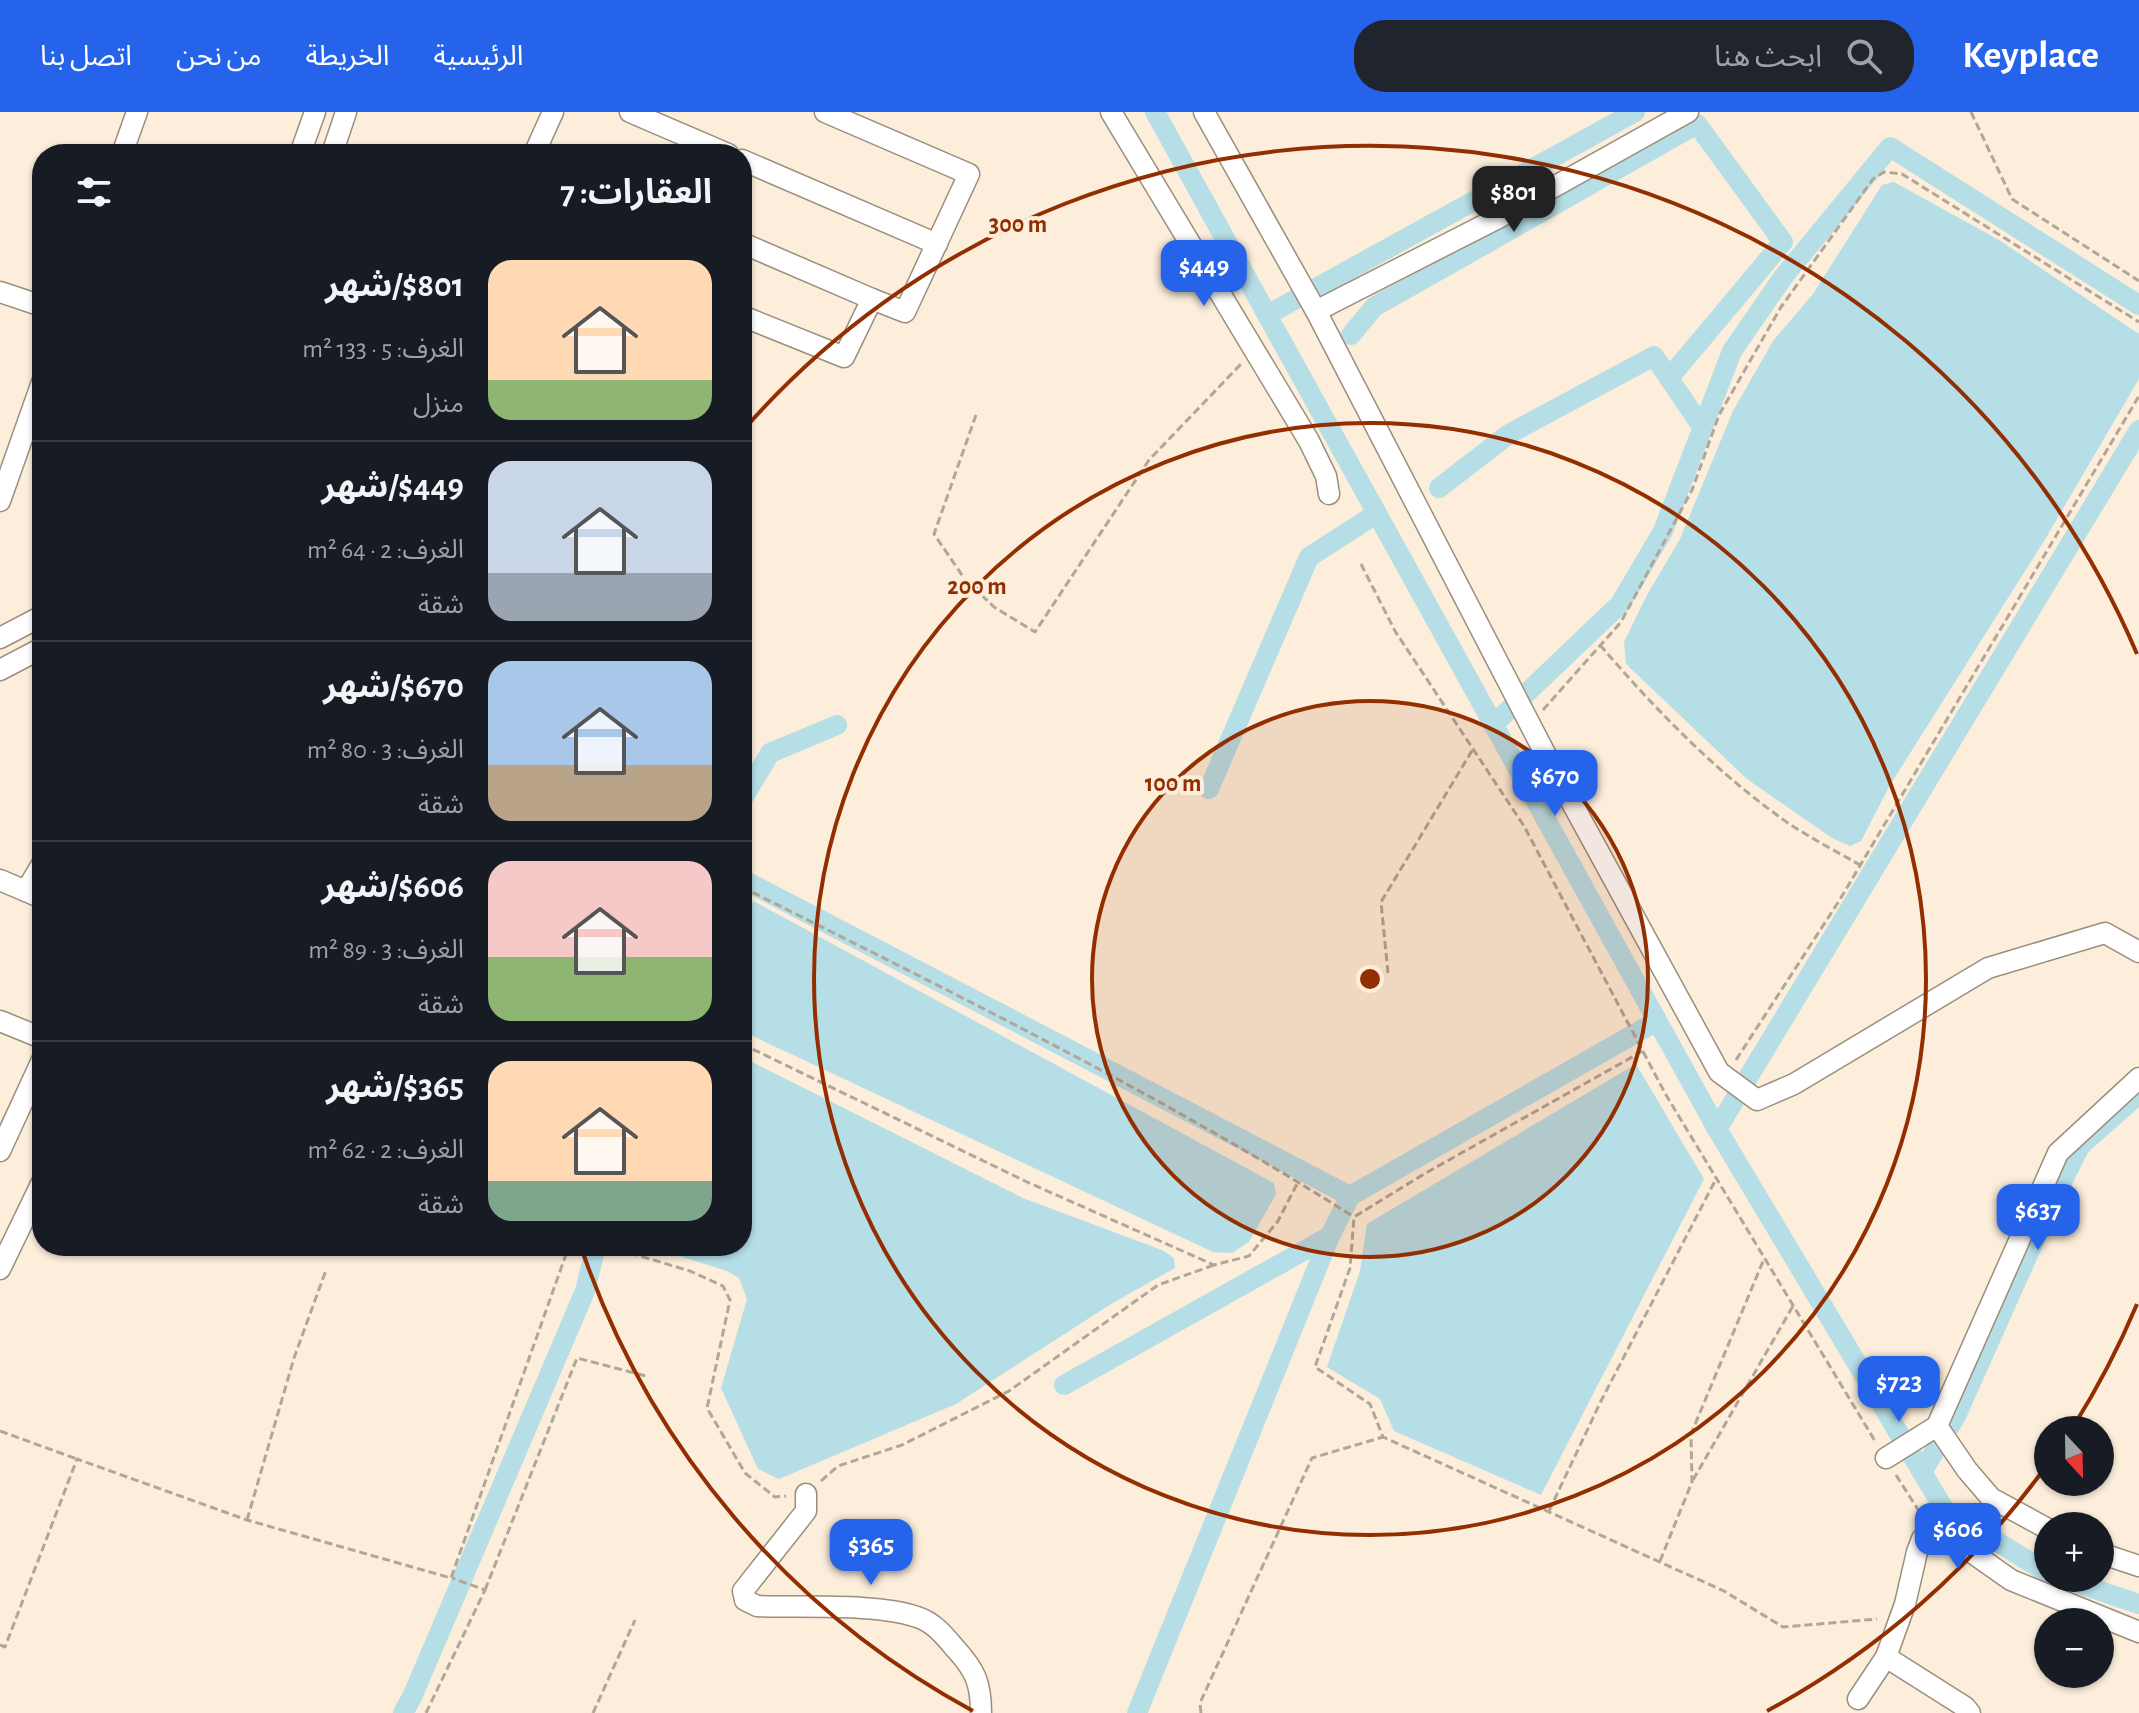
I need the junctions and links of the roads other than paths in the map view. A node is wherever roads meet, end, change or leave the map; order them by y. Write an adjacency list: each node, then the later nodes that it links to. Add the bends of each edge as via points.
1 (137, 112): 10 (street)
2 (315, 112): 11 (street)
3 (346, 112): 12 (street)
4 (553, 112): 13 (street)
5 (630, 112): 14 (street)
6 (825, 112): 16 (street, via 969,174)
7 (1111, 112): 24 (street, via 1309,441)
8 (1204, 112): 21 (street)
9 (1688, 112): 21 (street)
10 (126, 144)
11 (304, 144)
12 (335, 144)
13 (539, 144)
14 (705, 144)
15 (752, 164): 16 (street)
16 (937, 244): 19 (street, via 905,312)
17 (752, 247): 19 (street)
18 (0, 292): 20 (street)
19 (872, 299): 22 (street, via 844,357)
20 (32, 303)
21 (1316, 311): 32 (street, via 1530,724 1725,1077 1757,1100 1794,1084 1988,968 2105,933)
22 (752, 320)
23 (32, 410): 25 (street)
24 (1329, 494)
25 (0, 501)
26 (32, 621): 27 (street)
27 (0, 638)
28 (32, 653): 29 (street)
29 (0, 670)
30 (0, 880): 31 (street)
31 (32, 894)
32 (2139, 952)
33 (0, 1021): 34 (street)
34 (32, 1034)
35 (2139, 1078): 40 (street, via 2058,1153)
36 (32, 1082): 37 (street)
37 (0, 1151)
38 (32, 1203): 39 (street)
39 (0, 1269)
40 (1937, 1426): 41 (street); 43 (street, via 1991,1498)
41 (1886, 1458)
42 (806, 1494): 49 (street, via 806,1511 743,1591 745,1600 757,1606 886,1610 918,1617 938,1629 968,1662 981,1689)
43 (2034, 1521)
44 (2114, 1558): 45 (street)
45 (2139, 1566)
46 (2139, 1632): 47 (street, via 2011,1580 1947,1535 1933,1532 1922,1539 1917,1552)
47 (1886, 1657): 48 (street); 50 (street)
48 (1858, 1699)
49 (981, 1713)
50 (1970, 1713)

